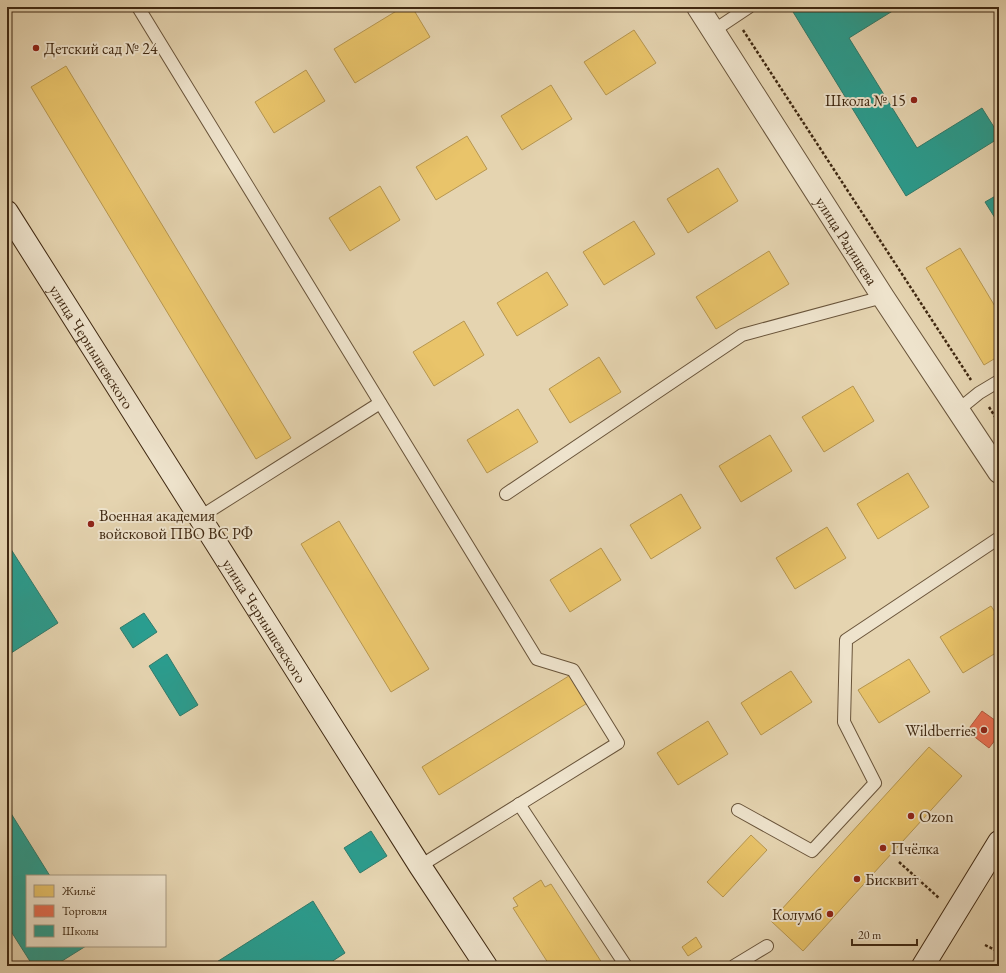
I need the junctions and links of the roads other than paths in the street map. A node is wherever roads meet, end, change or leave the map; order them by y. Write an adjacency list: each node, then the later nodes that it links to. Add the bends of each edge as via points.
1 (138, 7): 8 (lane)
2 (698, 7): 4 (street, улица Радищева)
3 (749, 7): 4 (lane)
4 (713, 31): 6 (street, улица Радищева)
5 (7, 212): 12 (street, улица Чернышевского)
6 (883, 297): 9 (street, улица Радищева); 11 (lane, via 742,335)
7 (999, 381): 9 (lane)
8 (380, 402): 12 (lane); 14 (lane, via 537,659 573,670 618,743)
9 (958, 410): 10 (street, улица Радищева)
10 (999, 472)
11 (506, 494)
12 (200, 517): 17 (street, улица Чернышевского)
13 (999, 538): 15 (lane, via 846,640 844,722 875,783 812,851)
14 (519, 804): 17 (lane); 20 (lane)
15 (738, 810)
16 (999, 842): 22 (street)
17 (420, 866): 19 (street, улица Чернышевского)
18 (767, 946): 21 (lane)
19 (486, 966)
20 (626, 966)
21 (734, 966)
22 (923, 966)

